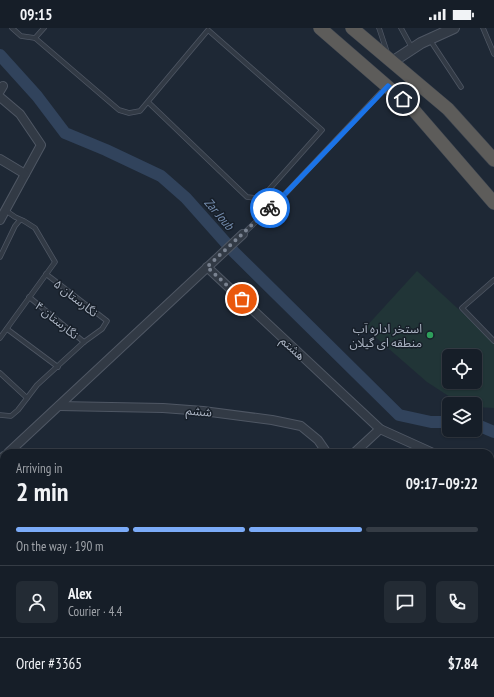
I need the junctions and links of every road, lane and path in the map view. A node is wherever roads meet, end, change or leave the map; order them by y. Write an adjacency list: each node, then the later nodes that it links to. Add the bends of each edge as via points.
1 (12, 28): 10 (lane, via 21,36)
2 (44, 28): 10 (lane)
3 (320, 28): 15 (highway)
4 (352, 28): 14 (highway)
5 (379, 28): 14 (lane)
6 (401, 28): 12 (lane)
7 (454, 28): 11 (street)
8 (483, 28): 13 (lane)
9 (208, 29): 18 (lane); 18 (lane, via 322,130 266,193 256,198 246,197)
10 (35, 38): 18 (lane, via 119,110 129,113 140,111)
11 (429, 39): 12 (street); 16 (lane)
12 (412, 49): 14 (street)
13 (494, 54)
14 (392, 62): 20 (highway, via 448,109)
15 (388, 86): 22 (highway, via 419,115); 26 (lane, via 285,194)
16 (461, 87)
17 (0, 97): 21 (street, via 20,114 41,145)
18 (148, 102)
19 (0, 159): 21 (street)
20 (494, 160)
21 (25, 174): 23 (street)
22 (494, 202)
23 (3, 209): 24 (street); 25 (lane)
24 (0, 220)
25 (20, 220): 27 (lane); 29 (lane, via 35,228 55,262)
26 (242, 234): 28 (street)
27 (0, 256)
28 (209, 265): 39 (street); 41 (street, هشتم)
29 (46, 274): 31 (lane); 35 (lane, نگارستان ۵, via 107,321 102,329)
30 (494, 280): 34 (lane, via 462,308)
31 (29, 297): 32 (lane); 35 (lane, نگارستان ۴)
32 (7, 329): 33 (lane); 36 (lane)
33 (0, 338)
34 (494, 341)
35 (84, 342): 36 (lane)
36 (58, 367): 38 (lane)
37 (0, 373): 38 (lane)
38 (27, 398): 40 (lane, via 11,416)
39 (59, 406): 42 (street); 43 (street, ششم, via 163,408 272,420 301,426 318,440)
40 (0, 415)
41 (380, 429): 44 (street); 45 (street, هشتم)
42 (12, 449)
43 (324, 449)
44 (358, 449)
45 (424, 449)

